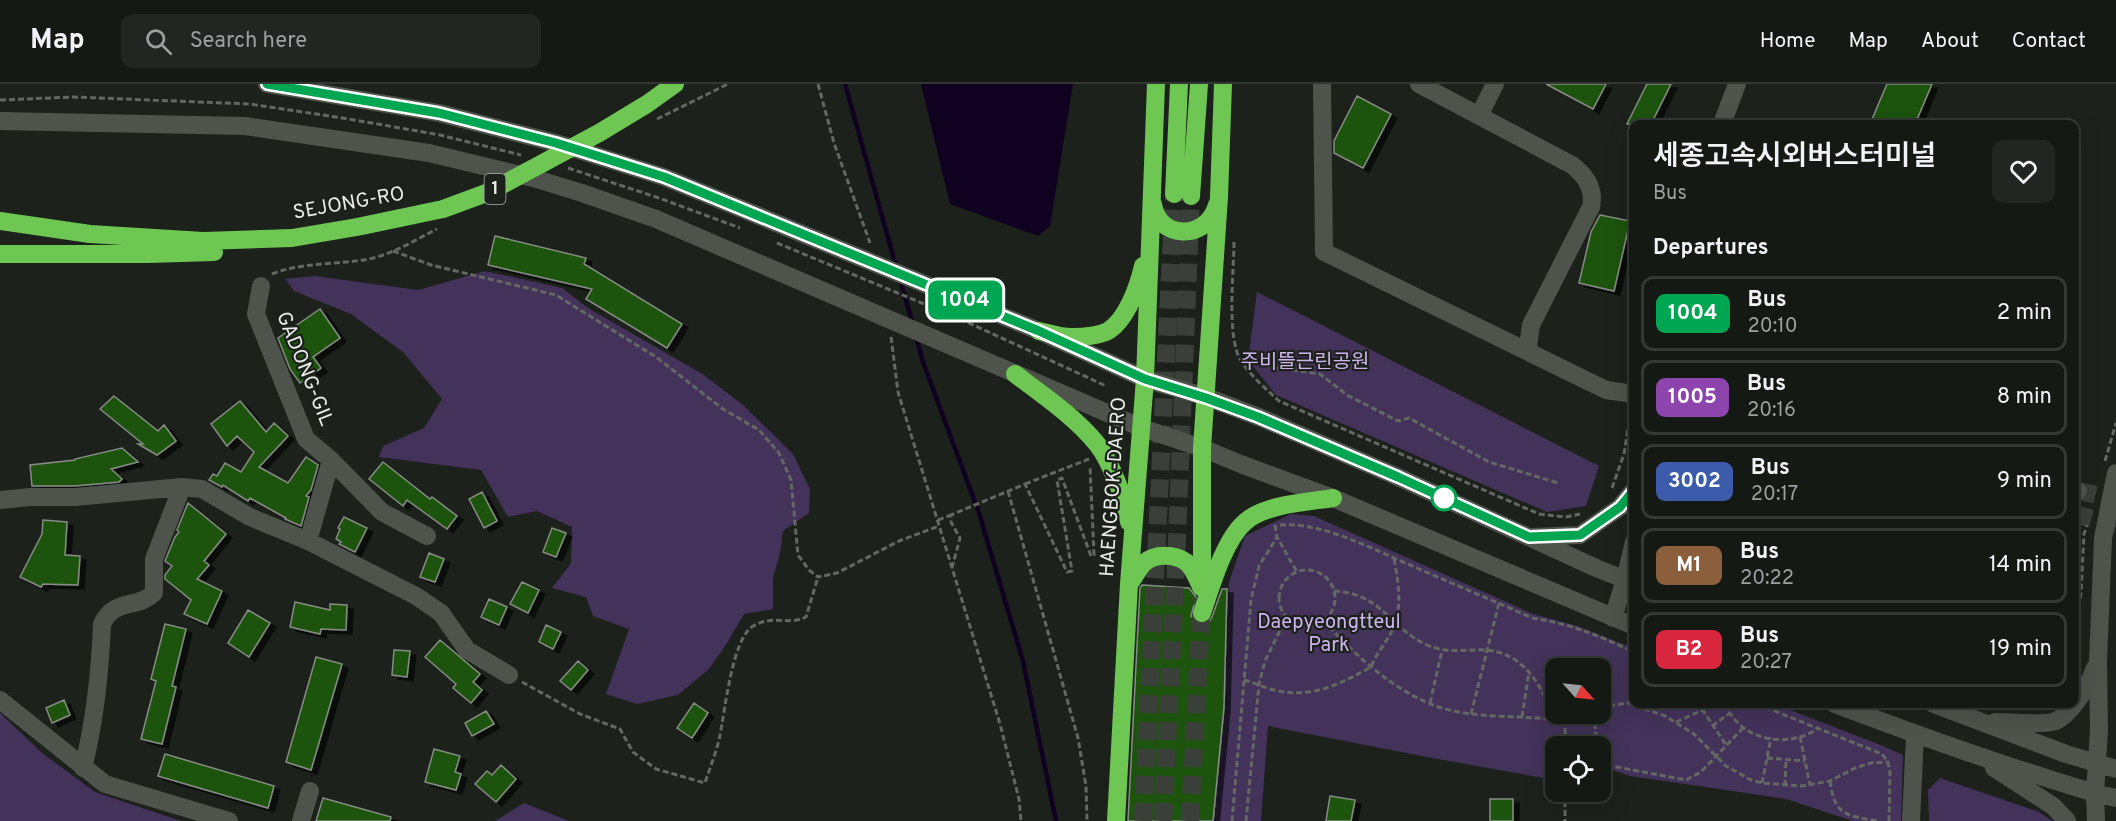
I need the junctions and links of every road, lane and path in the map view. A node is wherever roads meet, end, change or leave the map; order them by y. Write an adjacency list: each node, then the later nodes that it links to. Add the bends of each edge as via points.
1 (267, 84): 26 (street, via 439,113 501,128 664,177)
2 (675, 84): 21 (highway, SEJONG-RO / 1, via 598,133 489,192 443,209)
3 (818, 84): 26 (path)
4 (1156, 84): 17 (highway, HAENGBOK-DAERO)
5 (1179, 84): 6 (highway, via 1182,195)
6 (1199, 84)
7 (1223, 84): 16 (highway)
8 (1322, 84): 32 (street, via 1324,252)
9 (1419, 84): 12 (street)
10 (1495, 84): 12 (street)
11 (1737, 84): 13 (street)
12 (1479, 116): 32 (street, via 1572,165 1582,173 1590,189 1591,207 1531,325)
13 (1724, 120)
14 (0, 121): 34 (street, via 245,126 429,153 482,166 582,193 656,219)
15 (598, 177): 20 (path)
16 (1219, 197): 17 (highway, via 1214,216 1206,225 1185,232 1173,229 1155,215); 38 (highway)
17 (1152, 199): 19 (highway, HAENGBOK-DAERO)
18 (0, 221): 21 (highway, SEJONG-RO / 1, via 152,239)
19 (1152, 227): 30 (highway, via 1137,287 1124,313 1107,331 1070,337); 35 (highway, HAENGBOK-DAERO)
20 (743, 229)
21 (292, 238): 25 (highway, via 249,249 200,253)
22 (1234, 240): 33 (path, via 1232,318)
23 (775, 243): 36 (path, via 958,318)
24 (393, 251): 66 (path, via 431,265 556,295 656,357 723,409 759,430 779,453 791,480 798,555)
25 (0, 254)
26 (870, 254): 30 (street, via 951,295)
27 (879, 281): 29 (path)
28 (261, 286): 42 (street, GADONG-GIL, via 256,314 306,439)
29 (881, 292)
30 (1039, 331): 35 (street)
31 (891, 337): 54 (path, via 898,392)
32 (1531, 353): 37 (street, via 1606,390)
33 (1240, 359): 44 (path, via 1251,358 1270,367 1320,374 1347,395 1398,421 1409,418 1490,462); 53 (path, via 1279,401 1539,514)
34 (1015, 374): 40 (street); 62 (highway, via 1098,445 1127,508)
35 (1145, 379): 38 (street); 40 (highway, HAENGBOK-DAERO)
36 (1106, 386)
37 (1629, 393)
38 (1206, 398): 41 (highway); 60 (street, via 1398,477)
39 (1629, 424): 48 (path, via 1624,454)
40 (1142, 428): 41 (street); 62 (highway, HAENGBOK-DAERO)
41 (1202, 447): 50 (street); 68 (highway, via 1202,588 1186,562 1164,555 1145,562)
42 (331, 460): 58 (street, GADONG-GIL, via 382,512); 61 (street)
43 (2116, 473): 80 (street, via 2103,538)
44 (1558, 483)
45 (1025, 484): 45 (path, via 1067,572 1071,571 1057,480 1062,478 1065,484 1091,556 1094,555 1089,459); 47 (path)
46 (182, 487): 51 (street); 61 (street, via 202,489 250,517); 121 (street, via 154,559 154,593 149,598 118,606 102,624 98,693)
47 (1008, 491): 52 (path); 134 (path, via 1078,738)
48 (1607, 494)
49 (1629, 496): 60 (street, via 1580,535)
50 (1334, 498): 71 (highway, via 1287,505 1246,521 1236,531 1218,567); 73 (street)
51 (0, 500)
52 (951, 514): 54 (path); 64 (path, via 960,538)
53 (1582, 514)
54 (938, 520): 56 (path)
55 (1275, 525): 57 (path); 59 (path); 63 (path, via 1321,529)
56 (939, 526): 64 (path); 66 (path, via 899,541 837,573)
57 (1266, 530)
58 (427, 536)
59 (1277, 537): 65 (path); 84 (path, via 1259,566 1251,600)
60 (1529, 537): 67 (street)
61 (308, 541): 83 (street, via 441,612 467,650)
62 (1132, 544): 68 (highway, HAENGBOK-DAERO)
63 (1394, 558): 70 (path); 75 (path, via 1399,595)
64 (952, 570): 133 (path, via 1000,724)
65 (1297, 572): 69 (path, via 1321,573); 72 (path, via 1289,576 1280,591)
66 (818, 577): 83 (path, via 806,617 795,622 771,619 751,627 739,647 728,682 720,737 705,783 656,769 633,752 620,729 580,714)
67 (1629, 581): 73 (street)
68 (1129, 584): 135 (highway, HAENGBOK-DAERO)
69 (1334, 591): 74 (path, via 1333,608); 75 (path, via 1370,600)
70 (1499, 603): 78 (path); 79 (path, via 1532,618 1585,630)
71 (1202, 613)
72 (1287, 616): 74 (path, via 1308,626); 85 (path, via 1265,661)
73 (1613, 618): 76 (street)
74 (1323, 620): 81 (path)
75 (1396, 624): 77 (path); 81 (path)
76 (1629, 624)
77 (1442, 650): 78 (path); 89 (path)
78 (1486, 650): 82 (path, via 1511,658); 101 (path)
79 (1629, 650)
80 (2098, 661): 87 (street); 120 (street)
81 (1371, 667): 85 (path, via 1314,692 1278,691); 89 (path)
82 (1530, 672): 86 (path); 102 (path)
83 (510, 675)
84 (1244, 680): 85 (path); 136 (path)
85 (1259, 684): 137 (path)
86 (1545, 694)
87 (2079, 698)
88 (0, 700): 121 (street)
89 (1430, 703): 101 (path)
90 (1628, 703): 91 (path)
91 (1611, 705)
92 (1642, 708): 104 (path)
93 (1707, 708): 99 (path)
94 (1727, 708): 100 (path)
95 (1767, 708): 108 (path)
96 (1845, 708): 109 (street)
97 (1945, 708): 105 (street)
98 (2070, 708): 105 (street, via 2053,722)
99 (1702, 710): 104 (path); 106 (path)
100 (1730, 713): 106 (path); 107 (path)
101 (1471, 714): 102 (path)
102 (1522, 717): 103 (path)
103 (1545, 717)
104 (1676, 722): 114 (path)
105 (1983, 722): 120 (street)
106 (1712, 726): 112 (path)
107 (1743, 728): 111 (path); 112 (path)
108 (1818, 729): 110 (path); 118 (path, via 1882,754)
109 (1915, 735): 113 (street); 141 (street)
110 (1800, 737): 111 (path); 117 (path)
111 (1771, 738): 115 (path)
112 (1726, 745): 114 (path)
113 (1972, 754): 128 (street); 142 (street, via 2053,806)
114 (1716, 756): 119 (path, via 1701,772 1686,780); 124 (path, via 1735,772)
115 (1767, 758): 116 (path); 124 (path)
116 (1786, 760): 117 (path); 126 (path)
117 (1805, 761): 125 (path)
118 (1888, 762): 123 (path, via 1855,768); 140 (path)
119 (1611, 764)
120 (2097, 764): 122 (street); 128 (street)
121 (83, 768): 131 (street, via 105,784)
122 (2116, 770)
123 (1830, 781): 125 (path); 139 (path, via 1836,807 1847,814)
124 (1762, 783): 126 (path)
125 (1810, 785): 126 (path)
126 (1785, 786)
127 (310, 791): 132 (street)
128 (2095, 793): 129 (street); 143 (street)
129 (2116, 798)
130 (1565, 802): 138 (path)
131 (229, 821)
132 (302, 821)
133 (1021, 821)
134 (1087, 821)
135 (1116, 821)
136 (1232, 821)
137 (1246, 821)
138 (1565, 821)
139 (1879, 821)
140 (1889, 821)
141 (1911, 821)
142 (2067, 821)
143 (2096, 821)

